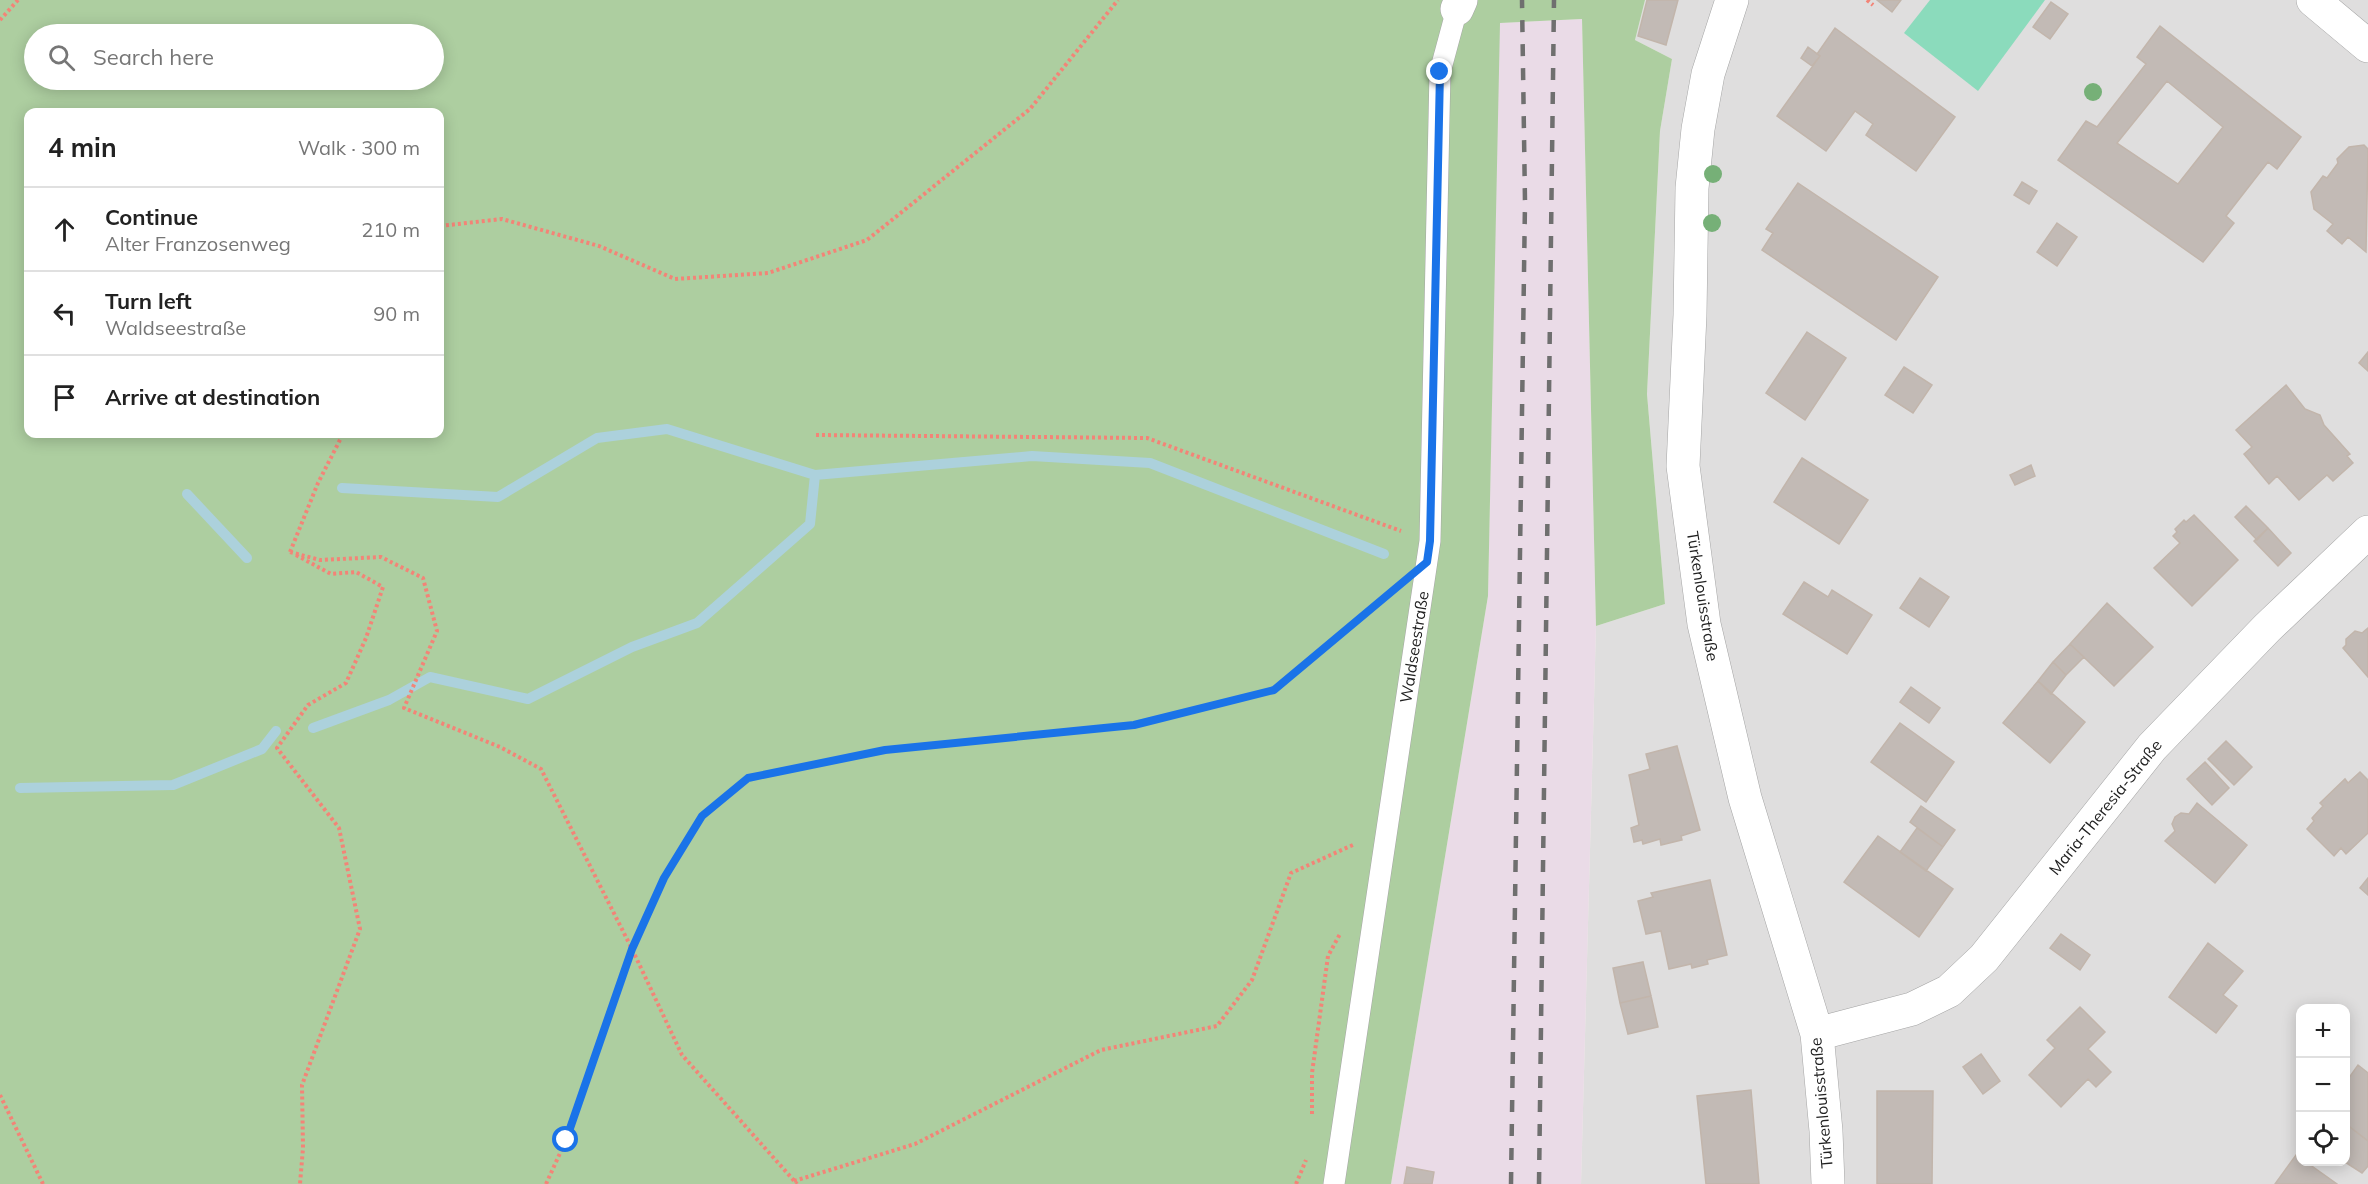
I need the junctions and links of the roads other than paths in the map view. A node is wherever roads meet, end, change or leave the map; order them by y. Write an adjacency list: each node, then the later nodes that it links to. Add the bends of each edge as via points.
1 (1732, 0): 6 (street, Türkenlouisstraße, via 1708,74 1698,129 1692,188 1683,466 1704,624 1745,798)
2 (2313, 0): 4 (street)
3 (1459, 4): 7 (lane, Waldseestraße, via 1440,72 1430,541)
4 (2368, 46)
5 (2368, 532): 6 (street, Maria-Theresia-Straße, via 2151,747 1984,958 1949,991 1912,1010)
6 (1817, 1034): 8 (street, Türkenlouisstraße)
7 (1334, 1184)
8 (1828, 1184)

